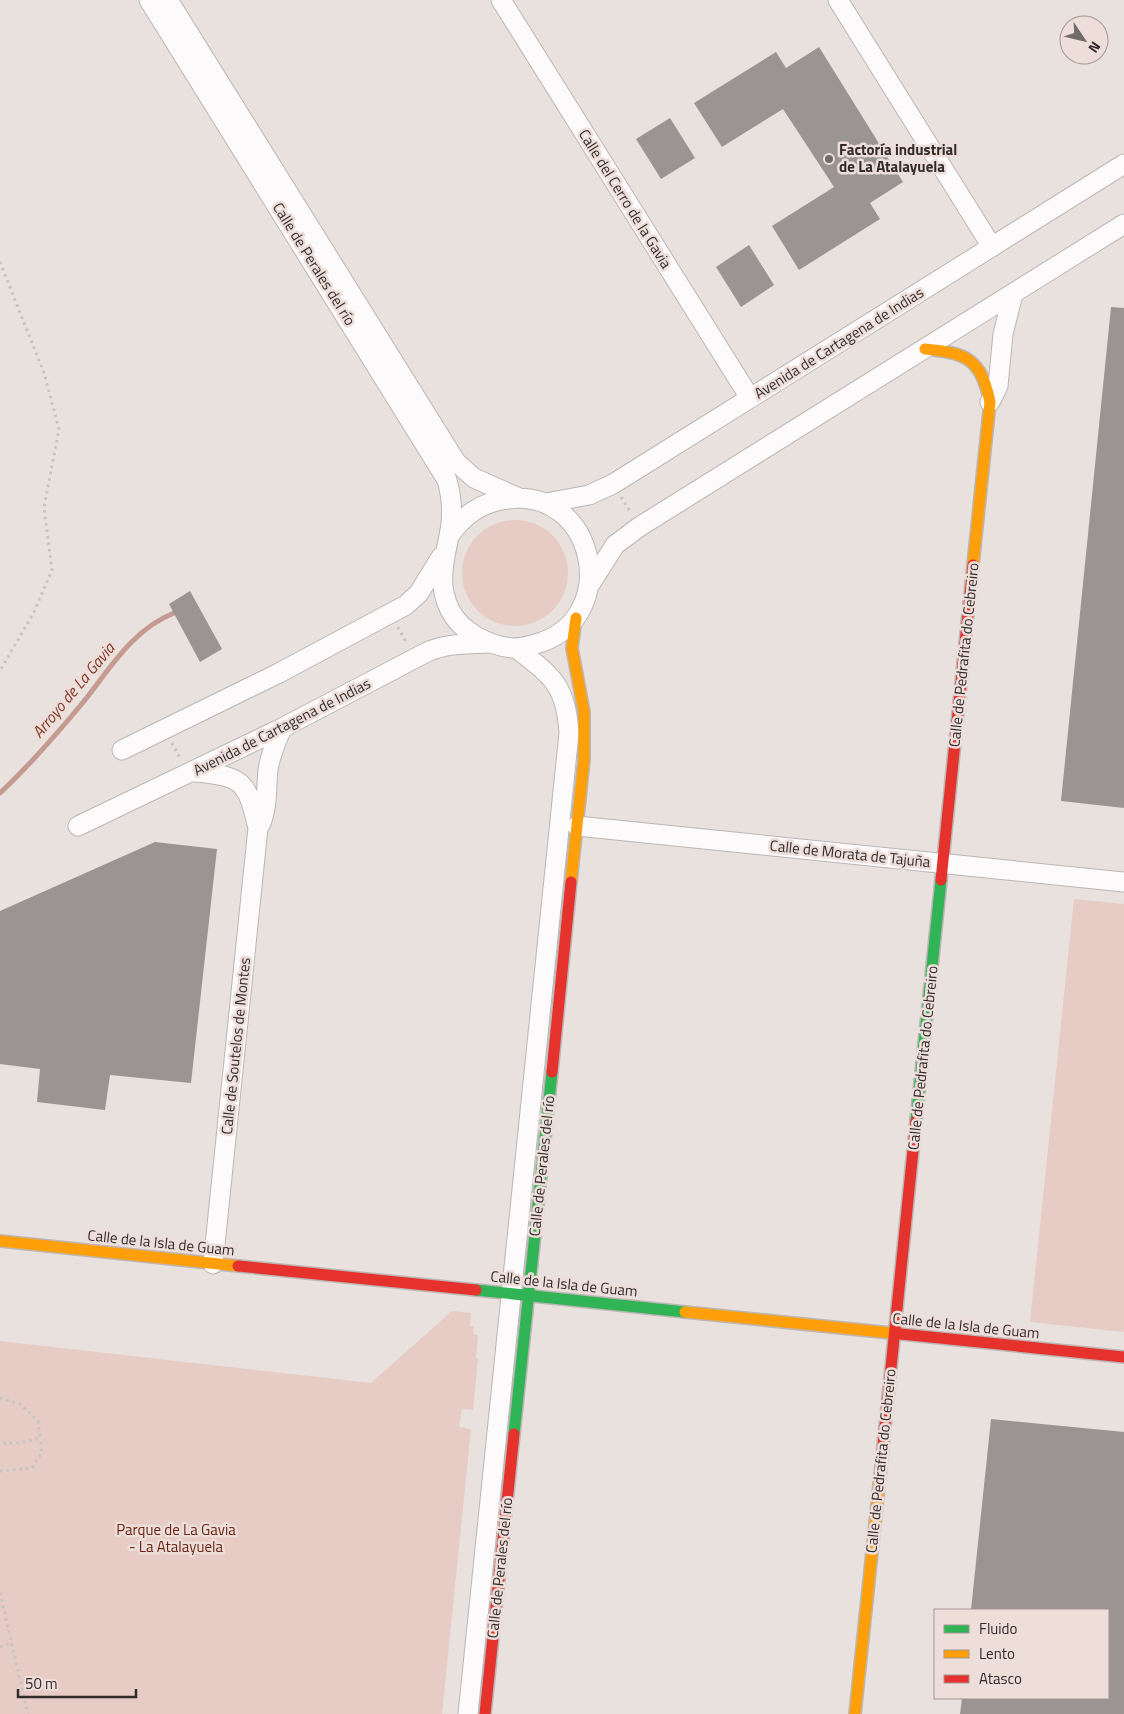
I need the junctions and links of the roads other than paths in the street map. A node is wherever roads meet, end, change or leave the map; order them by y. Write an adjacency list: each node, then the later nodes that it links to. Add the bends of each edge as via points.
1 (149, 0): 14 (street, Calle de Perales del río, via 440,468 450,491)
2 (168, 0): 12 (street, Calle de Perales del río, via 456,462 474,478)
3 (501, 0): 10 (street, Calle del Cerro de la Gavia)
4 (838, 0): 7 (street)
5 (1124, 164): 7 (street, Avenida de Cartagena de Indias)
6 (1124, 224): 8 (street)
7 (992, 247): 10 (street, Avenida de Cartagena de Indias)
8 (1013, 294): 9 (street); 11 (street, Calle de Pedrafita do Cebreiro, via 1002,334 998,386)
9 (925, 349): 11 (street, Calle de Pedrafita do Cebreiro, via 969,357 982,370); 15 (street, via 639,527 615,545)
10 (750, 398): 13 (street, Avenida de Cartagena de Indias, via 602,490 575,499)
11 (990, 402): 25 (street, Calle de Pedrafita do Cebreiro)
12 (518, 498): 13 (street); 14 (street, via 497,500 476,508 461,520)
13 (546, 503): 15 (street, via 567,518 582,538 590,567)
14 (447, 544): 17 (street, via 441,574 450,611 467,629); 20 (street, via 419,593 406,605 279,673)
15 (589, 587): 16 (street)
16 (576, 618): 18 (street, via 550,639); 23 (street, Calle de Perales del río, via 572,648 585,732)
17 (490, 643): 18 (street); 19 (street, Avenida de Cartagena de Indias, via 454,644 433,649)
18 (516, 648): 29 (street, Calle de Perales del río, via 547,674 562,694 569,733)
19 (282, 728): 21 (street, Avenida de Cartagena de Indias); 24 (street, Calle de Soutelos de Montes, via 273,747 268,768 265,815)
20 (122, 750)
21 (189, 768): 22 (street, Avenida de Cartagena de Indias); 24 (street, Calle de Soutelos de Montes, via 220,774 246,788)
22 (78, 826)
23 (577, 826): 25 (street, Calle de Morata de Tajuña); 29 (street, Calle de Perales del río)
24 (258, 828): 28 (street, Calle de Soutelos de Montes)
25 (942, 864): 26 (street, Calle de Morata de Tajuña); 30 (street, Calle de Pedrafita do Cebreiro)
26 (1124, 882)
27 (0, 1241): 28 (street, Calle de la Isla de Guam)
28 (213, 1264): 29 (street, Calle de la Isla de Guam)
29 (520, 1294): 30 (street, Calle de la Isla de Guam); 32 (street, Calle de Perales del río); 33 (street, Calle de Perales del río)
30 (895, 1333): 31 (street, Calle de la Isla de Guam); 34 (street, Calle de Pedrafita do Cebreiro)
31 (1124, 1357)
32 (468, 1714)
33 (485, 1714)
34 (855, 1714)

